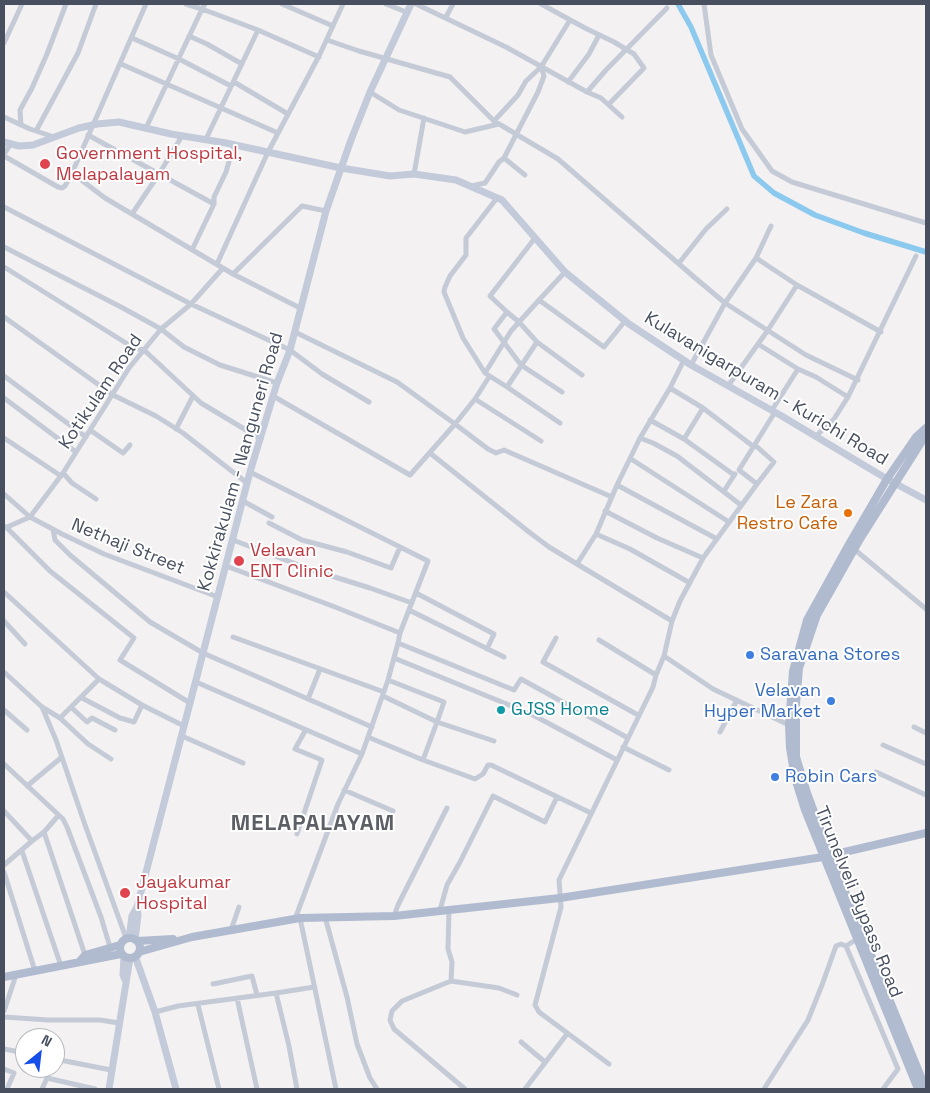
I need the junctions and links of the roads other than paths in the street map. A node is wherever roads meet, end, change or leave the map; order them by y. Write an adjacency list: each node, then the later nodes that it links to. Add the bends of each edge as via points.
1 (22, 4): 25 (street)
2 (66, 4): 45 (street, via 20,110)
3 (96, 4): 48 (street, via 78,53)
4 (146, 4): 23 (street)
5 (186, 4): 14 (street)
6 (282, 4): 19 (street)
7 (343, 4): 19 (street)
8 (386, 4): 16 (street)
9 (411, 4): 16 (main road, Kokkirakulam - Nanguneri Road)
10 (416, 4): 17 (street)
11 (453, 4): 17 (street)
12 (541, 4): 18 (street)
13 (704, 4): 72 (street, via 711,55 742,128 772,171 792,182)
14 (203, 7): 20 (street); 22 (street)
15 (667, 8): 26 (street)
16 (406, 12): 29 (main road, Kokkirakulam - Nanguneri Road)
17 (446, 17): 32 (street)
18 (570, 20): 21 (street); 32 (street)
19 (333, 26): 24 (street)
20 (258, 30): 27 (street); 31 (street)
21 (599, 35): 26 (street); 34 (street)
22 (189, 36): 28 (street); 31 (street)
23 (132, 38): 28 (street); 30 (street)
24 (327, 40): 27 (street); 29 (street)
25 (4, 43)
26 (626, 49): 37 (street); 38 (street, via 644,68)
27 (319, 57): 40 (street)
28 (179, 59): 33 (street, via 231,86); 35 (street)
29 (386, 59): 36 (main road, Kokkirakulam - Nanguneri Road); 44 (street, via 450,77)
30 (121, 64): 35 (street); 46 (street)
31 (242, 64): 33 (street)
32 (541, 67): 34 (street); 44 (street, via 526,81); 51 (street, via 544,76)
33 (234, 82): 39 (street); 40 (street)
34 (568, 82): 37 (street)
35 (167, 84): 39 (street); 47 (street)
36 (370, 92): 42 (street, via 399,110); 60 (main road, Kokkirakulam - Nanguneri Road)
37 (587, 92): 38 (street)
38 (609, 104): 43 (street)
39 (222, 107): 49 (street); 54 (street)
40 (288, 114): 49 (street)
41 (4, 117): 45 (street)
42 (424, 118): 44 (street, via 465,132); 63 (street)
43 (622, 118)
44 (497, 122): 51 (street)
45 (20, 125): 48 (street)
46 (92, 125): 47 (main road, Kulavanigarpuram - Kurichi Road, via 118,122); 50 (street); 53 (main road, Kulavanigarpuram - Kurichi Road)
47 (146, 128): 52 (main road, Kulavanigarpuram - Kurichi Road)
48 (36, 131): 53 (street)
49 (278, 133): 57 (street)
50 (88, 135): 61 (street); 62 (street)
51 (516, 135): 59 (street); 79 (street, via 558,159)
52 (182, 136): 54 (main road, Kulavanigarpuram - Kurichi Road); 62 (street)
53 (56, 137): 55 (main road, Kulavanigarpuram - Kurichi Road, via 32,145)
54 (206, 139): 56 (main road, Kulavanigarpuram - Kurichi Road)
55 (7, 143): 58 (street)
56 (234, 144): 57 (main road, Kulavanigarpuram - Kurichi Road); 67 (street)
57 (268, 152): 60 (main road, Kulavanigarpuram - Kurichi Road); 80 (street)
58 (4, 155): 61 (street, via 62,188)
59 (504, 158): 64 (street); 65 (street, via 484,183)
60 (341, 168): 63 (main road, Kulavanigarpuram - Kurichi Road, via 390,176); 70 (main road, Kokkirakulam - Nanguneri Road)
61 (72, 173): 71 (street, via 104,198)
62 (159, 174): 67 (street); 71 (street)
63 (414, 174): 65 (main road, Kulavanigarpuram - Kurichi Road, via 456,180)
64 (525, 175)
65 (470, 186): 66 (main road, Kulavanigarpuram - Kurichi Road)
66 (497, 198): 74 (main road, Kulavanigarpuram - Kurichi Road); 107 (street, via 466,238 466,255 450,276 444,292 463,338)
67 (214, 204): 76 (street)
68 (4, 207): 88 (street)
69 (727, 209): 79 (street)
70 (326, 211): 84 (street, via 302,206); 89 (main road, Kokkirakulam - Nanguneri Road)
71 (132, 214): 76 (street)
72 (926, 223)
73 (771, 226): 78 (street)
74 (535, 238): 83 (main road, Kulavanigarpuram - Kurichi Road); 90 (street, via 490,296)
75 (4, 247): 94 (street)
76 (192, 250): 80 (street)
77 (916, 256): 97 (street)
78 (756, 258): 85 (street); 87 (street)
79 (678, 263): 87 (street)
80 (217, 264): 82 (street)
81 (4, 267): 101 (street, via 134,348)
82 (223, 268): 84 (street); 88 (street, Kotikulam Road)
83 (566, 272): 86 (street); 92 (main road, Kulavanigarpuram - Kurichi Road)
84 (233, 274): 89 (street)
85 (797, 284): 95 (street); 97 (street)
86 (539, 300): 92 (street, via 604,347); 93 (street)
87 (725, 302): 95 (street); 105 (street)
88 (191, 304): 94 (street, Kotikulam Road); 102 (street)
89 (300, 308): 96 (main road, Kokkirakulam - Nanguneri Road)
90 (507, 312): 93 (street); 99 (street, via 494,328)
91 (4, 317): 116 (street)
92 (625, 321): 103 (main road, Kulavanigarpuram - Kurichi Road)
93 (519, 322): 98 (street); 99 (street)
94 (161, 329): 101 (street, Kotikulam Road); 111 (street, via 184,347 220,365)
95 (768, 330): 100 (street); 110 (street, via 806,355)
96 (295, 332): 102 (main road, Kokkirakulam - Nanguneri Road); 127 (street, via 397,382)
97 (881, 332): 110 (street)
98 (537, 342): 104 (street); 108 (street)
99 (504, 344): 104 (street); 107 (street)
100 (758, 344): 106 (street); 112 (street)
101 (144, 350): 116 (street, Kotikulam Road); 117 (street)
102 (290, 350): 111 (main road, Kokkirakulam - Nanguneri Road); 122 (street)
103 (684, 360): 105 (main road, Kulavanigarpuram - Kurichi Road); 114 (street)
104 (521, 365): 113 (street); 115 (street)
105 (692, 365): 112 (main road, Kulavanigarpuram - Kurichi Road)
106 (798, 369): 119 (street); 124 (street)
107 (487, 375): 113 (street); 121 (street)
108 (582, 375)
109 (4, 376): 132 (street)
110 (858, 380): 119 (street)
111 (277, 384): 118 (main road, Kokkirakulam - Nanguneri Road)
112 (728, 386): 124 (main road, Kulavanigarpuram - Kurichi Road)
113 (506, 387): 126 (street)
114 (670, 388): 123 (street); 125 (street)
115 (562, 392)
116 (113, 395): 128 (street); 130 (street, Kotikulam Road)
117 (193, 396): 128 (street); 135 (street)
118 (273, 396): 135 (main road, Kokkirakulam - Nanguneri Road); 141 (street, via 410,475)
119 (848, 397): 131 (street, via 834,419)
120 (4, 398): 140 (street)
121 (475, 399): 127 (street); 137 (street)
122 (369, 402)
123 (703, 408): 136 (street); 139 (street)
124 (773, 411): 131 (main road, Kulavanigarpuram - Kurichi Road); 139 (street)
125 (650, 420): 134 (street); 136 (street)
126 (560, 423)
127 (455, 424): 141 (street); 153 (street, via 488,449 504,450)
128 (176, 428): 148 (street)
129 (926, 429): 147 (main road, Tirunelveli Bypass Road, via 916,437)
130 (90, 430): 132 (street, Kotikulam Road); 138 (street, via 122,453)
131 (816, 436): 147 (main road, Kulavanigarpuram - Kurichi Road)
132 (86, 437): 140 (street, Kotikulam Road)
133 (4, 438): 145 (street)
134 (640, 438): 142 (street); 151 (street, via 677,456)
135 (261, 439): 144 (main road, Kokkirakulam - Nanguneri Road)
136 (684, 439): 146 (street)
137 (540, 440)
138 (130, 445)
139 (754, 446): 143 (street); 149 (street, via 774,462)
140 (76, 452): 145 (street, Kotikulam Road)
141 (430, 453): 171 (street, via 536,537)
142 (631, 459): 150 (street); 161 (street)
143 (739, 470): 146 (street); 149 (street)
144 (250, 472): 148 (main road, Kokkirakulam - Nanguneri Road); 168 (street)
145 (62, 474): 154 (street); 159 (street, Kotikulam Road)
146 (734, 475): 151 (street)
147 (891, 481): 155 (main road, Kulavanigarpuram - Kurichi Road); 169 (main road); 211 (main road, Tirunelveli Bypass Road, via 848,546 807,620 792,671)
148 (248, 483): 156 (main road, Kokkirakulam - Nanguneri Road)
149 (757, 484): 157 (street)
150 (617, 485): 153 (street); 167 (street)
151 (724, 491): 157 (street)
152 (4, 494): 159 (street, Nethaji Street)
153 (612, 497): 158 (street)
154 (96, 499)
155 (926, 500)
156 (243, 501): 160 (street); 166 (main road, Kokkirakulam - Nanguneri Road)
157 (741, 505): 161 (street)
158 (605, 511): 165 (street); 170 (street)
159 (30, 517): 163 (street); 164 (street, Nethaji Street)
160 (272, 517)
161 (729, 522): 167 (street)
162 (269, 523): 168 (street, via 302,540 391,568)
163 (5, 528): 203 (street, via 50,571 134,638 120,660)
164 (53, 530): 176 (street, Nethaji Street, via 104,554); 189 (street, via 55,540 110,590 150,622)
165 (596, 534): 171 (street); 173 (street)
166 (233, 540): 172 (main road, Kokkirakulam - Nanguneri Road); 177 (street, via 309,570)
167 (717, 540): 170 (street)
168 (400, 547): 175 (street, via 428,561)
169 (854, 549): 178 (street); 250 (main road, via 817,615 799,668 796,756)
170 (703, 558): 173 (street)
171 (577, 564): 181 (street)
172 (226, 566): 176 (main road, Kokkirakulam - Nanguneri Road); 182 (street)
173 (690, 583): 181 (street)
174 (4, 592): 196 (street)
175 (416, 593): 177 (street); 188 (street, via 494,634)
176 (218, 598): 189 (main road, Kokkirakulam - Nanguneri Road)
177 (412, 603): 179 (street)
178 (926, 609)
179 (409, 610): 182 (street); 188 (street)
180 (4, 621): 187 (street)
181 (672, 621): 190 (street)
182 (400, 633): 186 (street)
183 (233, 637): 193 (street)
184 (556, 638): 208 (street, via 543,662)
185 (599, 640): 195 (street)
186 (398, 642): 192 (street); 222 (street, via 514,690 521,679)
187 (25, 644)
188 (486, 649): 191 (street)
189 (203, 653): 198 (main road, Kokkirakulam - Nanguneri Road); 201 (street)
190 (664, 656): 195 (street); 202 (street, via 713,689)
191 (504, 657)
192 (394, 658): 197 (street); 230 (street, via 516,707)
193 (320, 669): 199 (street); 201 (street)
194 (4, 672): 205 (street)
195 (656, 674): 208 (street)
196 (100, 679): 200 (street); 204 (street)
197 (388, 680): 199 (street); 210 (street, via 444,702)
198 (196, 682): 203 (main road, Kokkirakulam - Nanguneri Road); 217 (street)
199 (383, 694): 210 (street, via 410,711); 213 (street)
200 (82, 698): 204 (street, via 134,722); 206 (street)
201 (308, 699): 213 (street)
202 (737, 700): 211 (street); 218 (street)
203 (190, 702): 212 (main road, Kokkirakulam - Nanguneri Road)
204 (142, 706): 212 (street)
205 (42, 707): 209 (street); 227 (street)
206 (72, 708): 209 (street); 216 (street, via 87,722 92,718)
207 (4, 710): 215 (street)
208 (638, 715): 222 (street)
209 (60, 718): 228 (street, via 88,744)
210 (437, 722): 223 (street); 229 (street)
211 (789, 725): 250 (main road, Tirunelveli Bypass Road, via 795,778 805,810)
212 (184, 726): 220 (main road, Kokkirakulam - Nanguneri Road)
213 (372, 726): 221 (street)
214 (914, 727): 219 (street)
215 (27, 730)
216 (115, 730)
217 (305, 731): 226 (street); 247 (street, via 295,749 322,760)
218 (720, 732)
219 (926, 733)
220 (182, 736): 231 (street); 262 (main road, Kokkirakulam - Nanguneri Road, via 132,916)
221 (368, 737): 226 (street); 229 (street)
222 (628, 738): 225 (street)
223 (494, 741)
224 (883, 745): 233 (street)
225 (623, 747): 230 (street); 234 (street)
226 (362, 754): 237 (street)
227 (62, 757): 236 (street); 262 (street, via 84,822)
228 (111, 758)
229 (423, 760): 239 (street, via 475,779 491,764)
230 (617, 760): 243 (street)
231 (243, 763)
232 (4, 764): 236 (street)
233 (926, 764)
234 (669, 770)
235 (876, 772): 238 (street)
236 (27, 786): 244 (street)
237 (344, 790): 242 (street); 259 (street)
238 (926, 795)
239 (557, 797): 243 (street); 256 (street, via 545,822 493,796 448,885)
240 (447, 808): 257 (street)
241 (4, 811): 248 (street)
242 (392, 811)
243 (591, 813): 253 (street, via 559,880)
244 (58, 816): 245 (street); 266 (street, via 67,827)
245 (44, 832): 248 (street); 268 (street)
246 (926, 833): 250 (main road)
247 (297, 834)
248 (32, 841): 249 (street)
249 (22, 851): 251 (street); 269 (street)
250 (827, 856): 253 (main road); 263 (main road, Tirunelveli Bypass Road); 308 (main road, Tirunelveli Bypass Road)
251 (4, 865)
252 (4, 872): 270 (street)
253 (560, 898): 255 (main road); 285 (street, via 535,1005 539,1012)
254 (239, 907): 260 (street)
255 (449, 909): 256 (main road); 273 (street)
256 (440, 910): 257 (main road)
257 (394, 916): 258 (main road)
258 (326, 917): 259 (main road); 302 (street, via 357,1044)
259 (298, 919): 260 (main road); 275 (street)
260 (231, 930): 261 (main road)
261 (192, 937): 262 (main road); 267 (main road)
262 (132, 939): 264 (main road); 267 (main road, via 139,945)
263 (857, 939): 265 (street); 307 (main road, Tirunelveli Bypass Road)
264 (120, 945): 266 (main road); 267 (main road)
265 (846, 946): 305 (street, via 836,946 808,1020); 306 (street, via 898,1070)
266 (110, 947): 268 (main road)
267 (130, 955): 268 (main road); 282 (main road); 284 (main road)
268 (82, 958): 269 (main road)
269 (61, 966): 270 (main road)
270 (35, 971): 271 (main road)
271 (16, 974): 272 (main road); 281 (street)
272 (4, 977)
273 (450, 981): 278 (street, via 499,988); 303 (street, via 402,1001 392,1011 390,1020 394,1029)
274 (213, 984): 277 (street, via 252,976)
275 (314, 987): 276 (street); 301 (street)
276 (276, 993): 277 (street); 300 (street)
277 (257, 995): 279 (street)
278 (517, 995)
279 (237, 998): 280 (street); 299 (street)
280 (198, 1005): 282 (street); 298 (street)
281 (4, 1012)
282 (155, 1012): 297 (main road)
283 (4, 1017): 284 (street)
284 (119, 1023): 291 (main road)
285 (567, 1034): 288 (street); 289 (street)
286 (521, 1042): 288 (street)
287 (65, 1061): 291 (street)
288 (545, 1062): 304 (street)
289 (609, 1064)
290 (4, 1070): 293 (street, via 14,1073)
291 (111, 1070): 296 (main road)
292 (78, 1087): 294 (street, via 47,1078); 295 (street)
293 (7, 1089)
294 (42, 1089)
295 (95, 1089)
296 (109, 1089)
297 (176, 1089)
298 (219, 1089)
299 (257, 1089)
300 (297, 1089)
301 (336, 1089)
302 (376, 1089)
303 (465, 1089)
304 (525, 1089)
305 (764, 1089)
306 (883, 1089)
307 (918, 1089)
308 (926, 1089)

